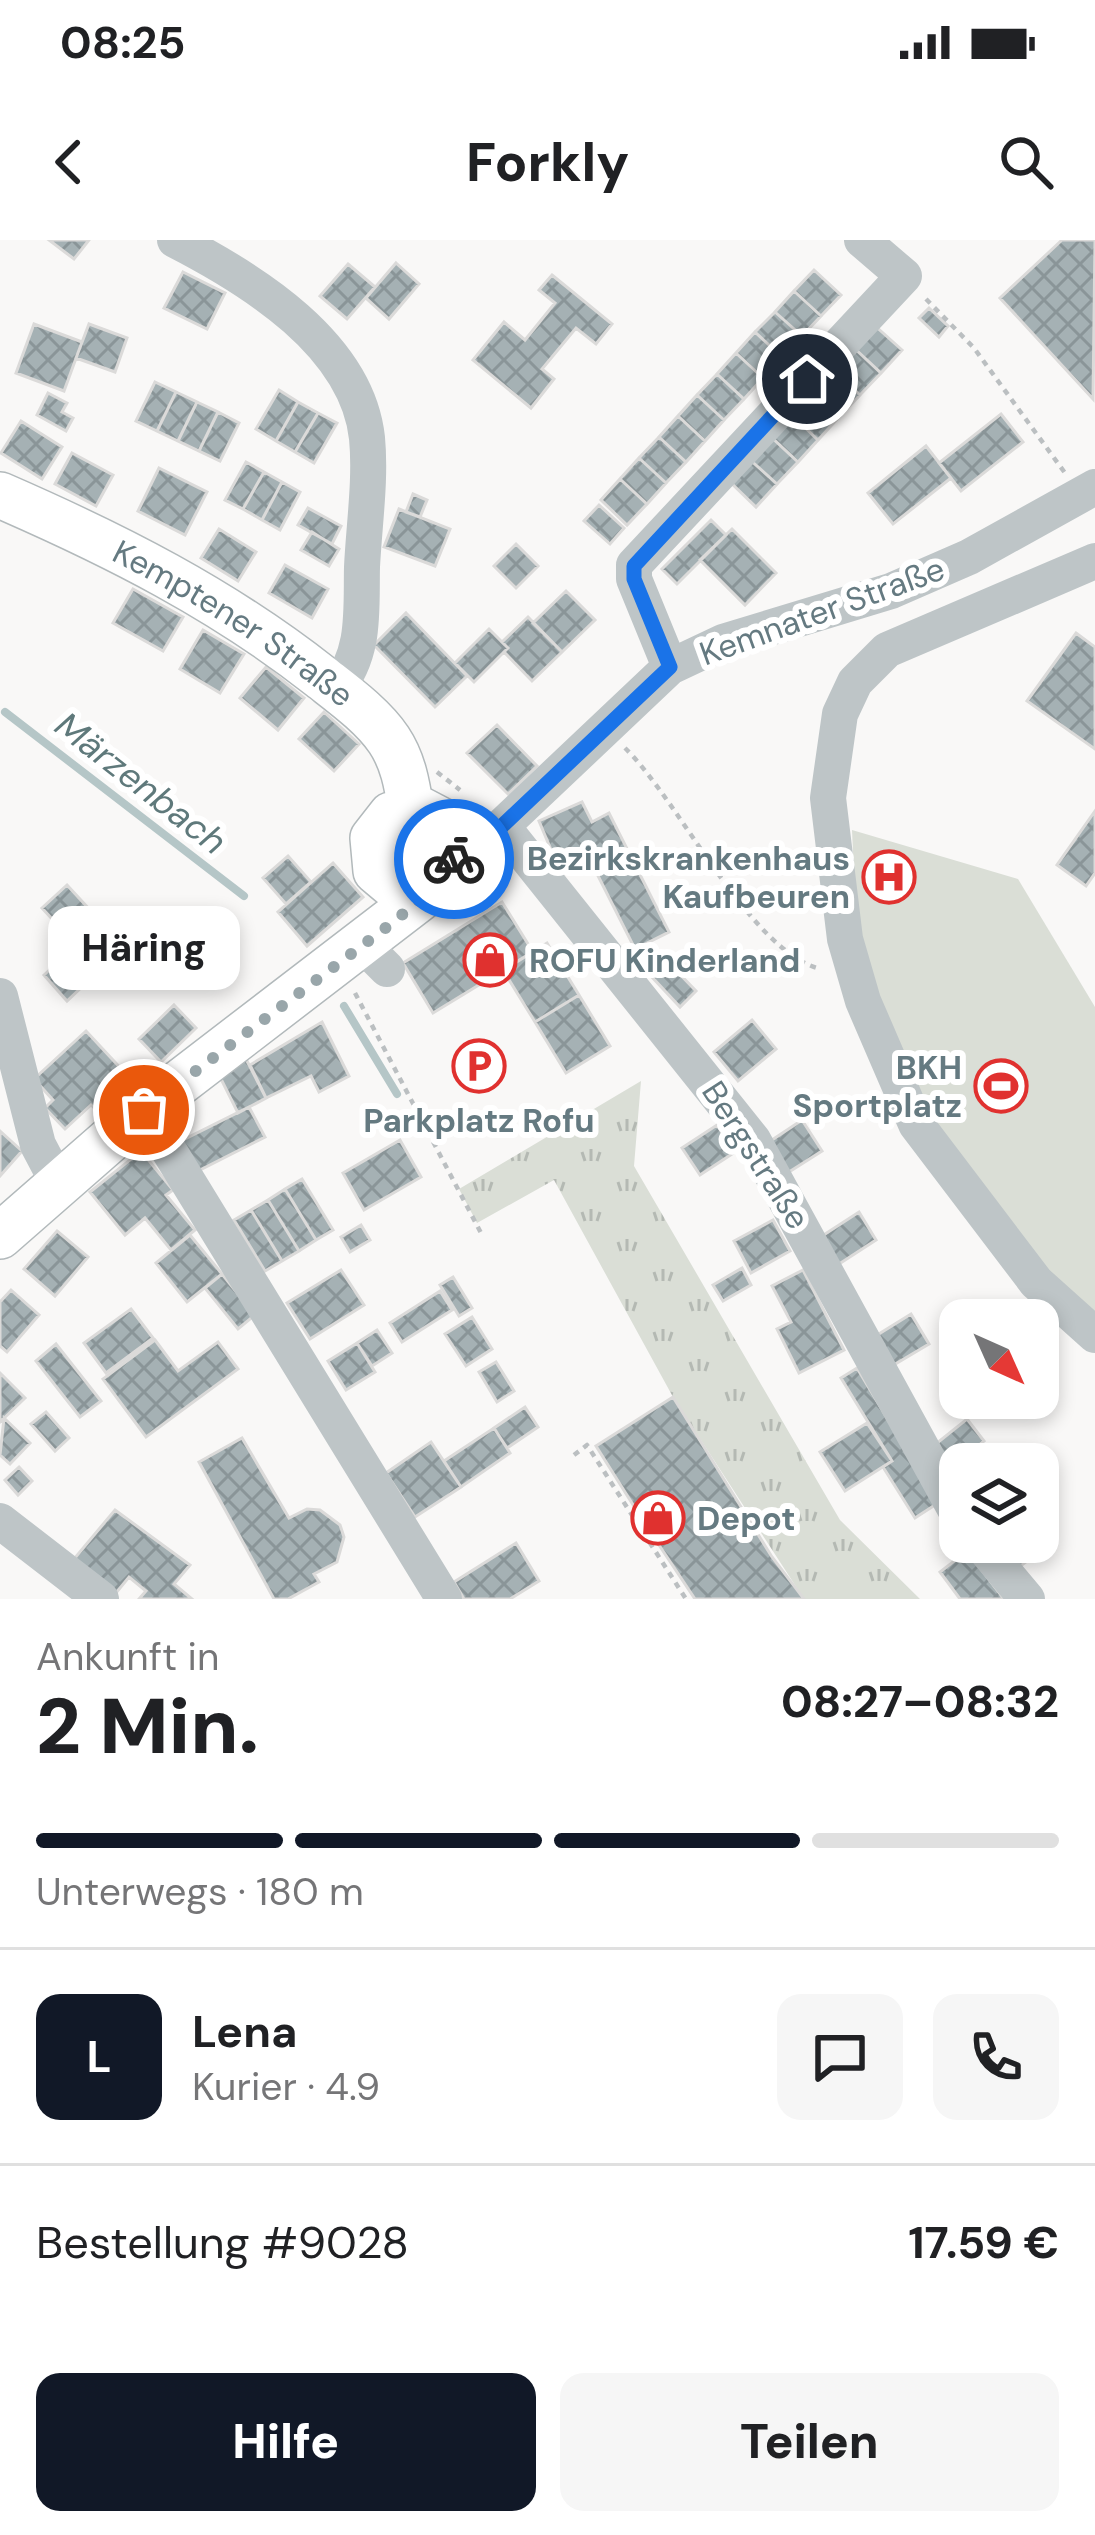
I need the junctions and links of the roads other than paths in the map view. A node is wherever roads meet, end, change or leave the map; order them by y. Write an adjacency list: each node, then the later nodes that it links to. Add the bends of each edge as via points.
1 (176, 240): 9 (street, via 300,325 349,382 367,435 359,647)
2 (862, 240): 8 (street, via 904,276 634,566)
3 (1091, 492): 5 (street, Kemnater Straße)
4 (0, 496): 9 (main road, Kemptener Straße, via 216,601)
5 (1046, 517): 6 (street); 8 (street, Kemnater Straße, via 891,591 723,642)
6 (1095, 539)
7 (1095, 561): 21 (street, via 887,650 855,682 840,714 827,798 855,976 916,1124 1036,1282)
8 (670, 667): 11 (street, Kemnater Straße)
9 (336, 689): 10 (main road, Kemptener Straße, via 386,735 406,776)
10 (410, 809): 12 (main road, via 442,821); 13 (main road, via 385,820 373,838 373,863)
11 (502, 826): 12 (street, Kemnater Straße); 22 (street, Bergstraße, via 753,1140)
12 (454, 844): 14 (main road, via 451,869)
13 (388, 886): 14 (main road, via 415,893); 15 (main road)
14 (434, 887): 15 (main road)
15 (365, 964): 18 (main road)
16 (0, 996): 17 (street)
17 (10, 1067): 19 (street)
18 (144, 1110): 19 (main road); 26 (street)
19 (57, 1181): 20 (main road)
20 (0, 1236)
21 (1095, 1335)
22 (939, 1479)
23 (0, 1521): 25 (street)
24 (997, 1563): 27 (street)
25 (101, 1599)
26 (444, 1599)
27 (1027, 1599)

